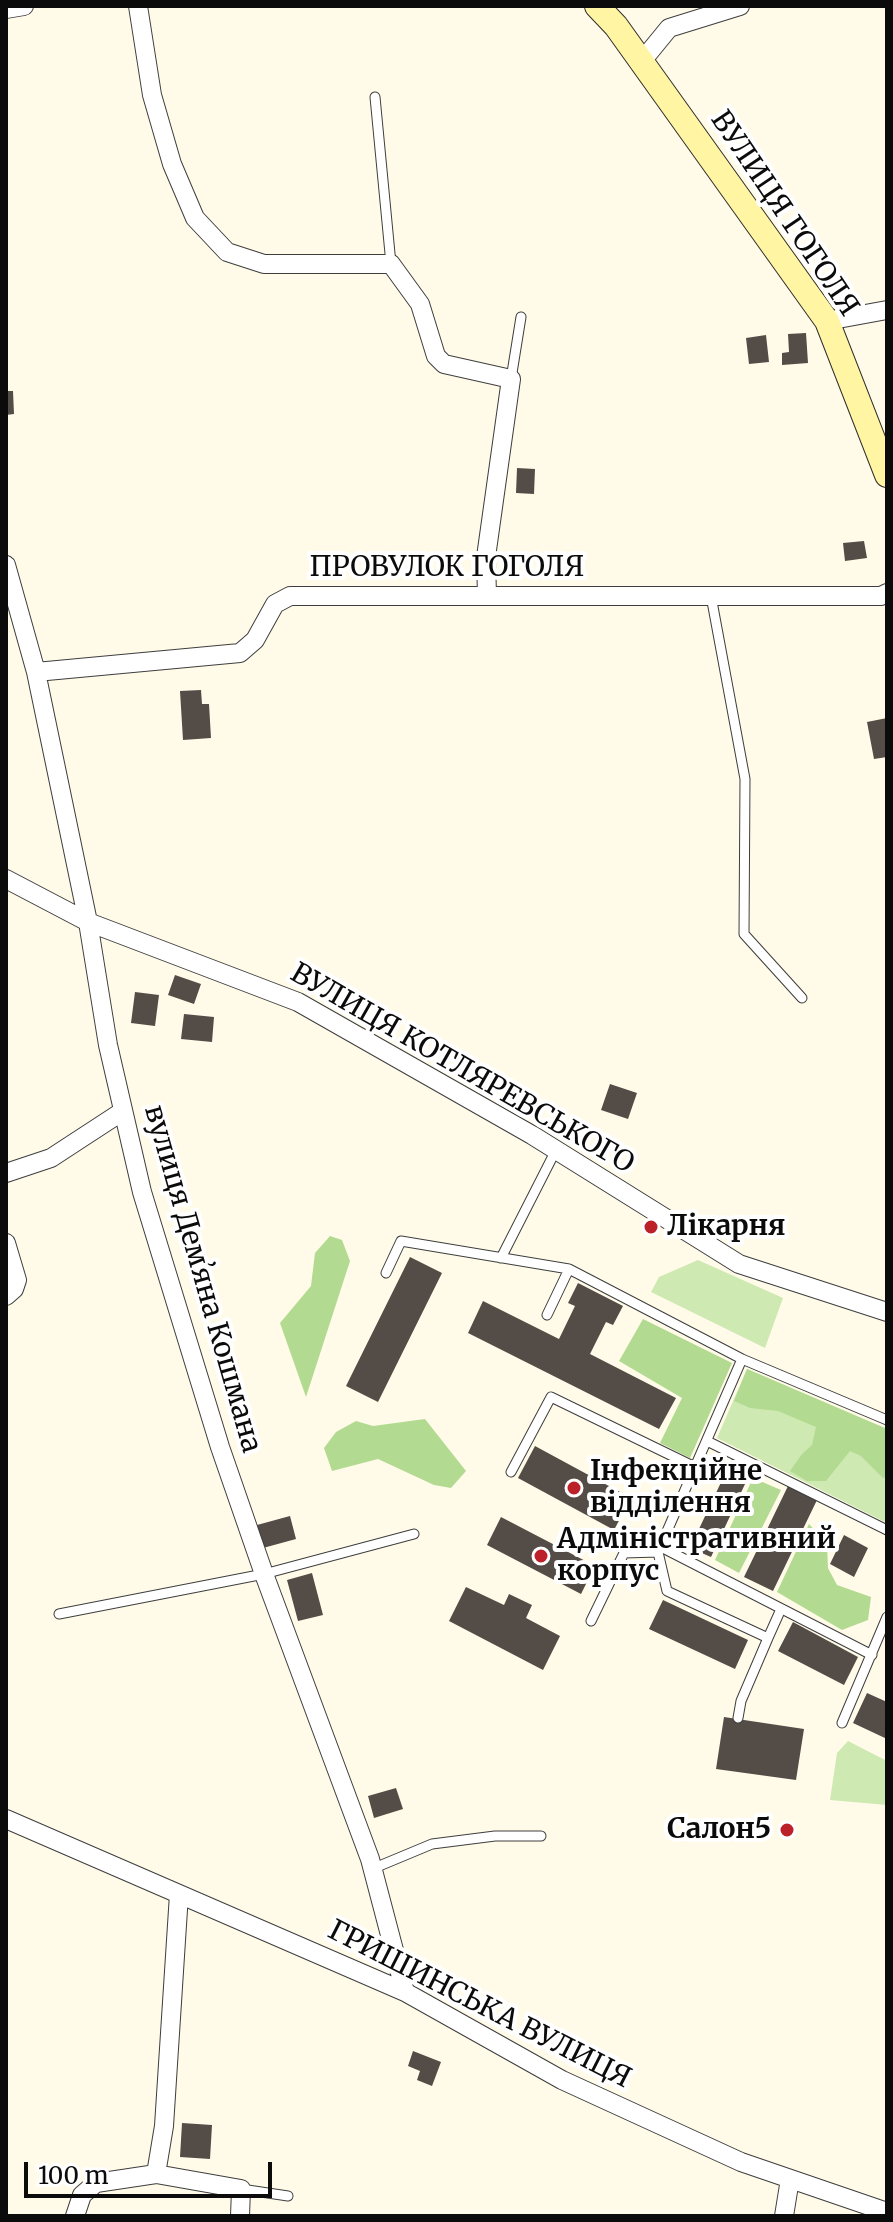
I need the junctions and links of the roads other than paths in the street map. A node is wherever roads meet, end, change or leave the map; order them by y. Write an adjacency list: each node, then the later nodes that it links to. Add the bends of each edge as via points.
1 (24, 6): 5 (street)
2 (138, 6): 8 (street, via 152,95 172,164 195,218 227,252 264,264)
3 (597, 6): 6 (street, ВУЛИЦЯ ГОГОЛЯ)
4 (740, 6): 6 (street, via 669,28)
5 (6, 9)
6 (642, 61): 11 (street, ВУЛИЦЯ ГОГОЛЯ)
7 (375, 97): 8 (lane)
8 (391, 264): 12 (street, via 420,304 436,356 444,364)
9 (887, 310): 11 (street)
10 (521, 317): 12 (lane)
11 (827, 321): 13 (street, ВУЛИЦЯ ГОГОЛЯ)
12 (511, 379): 16 (street, via 486,557)
13 (886, 468)
14 (6, 565): 18 (street, вулиця Демʼяна Кошмана)
15 (887, 593): 17 (street, ПРОВУЛОК ГОГОЛЯ)
16 (487, 596): 17 (street, ПРОВУЛОК ГОГОЛЯ); 18 (street, ПРОВУЛОК ГОГОЛЯ, via 290,596 275,604 255,640 240,653)
17 (711, 596): 21 (lane, via 745,779 744,934)
18 (36, 672): 20 (street, вулиця Демʼяна Кошмана)
19 (6, 879): 20 (street, ВУЛИЦЯ КОТЛЯРЕВСЬКОГО)
20 (88, 922): 22 (street, вулиця Демʼяна Кошмана); 23 (street, ВУЛИЦЯ КОТЛЯРЕВСЬКОГО, via 298,1002)
21 (802, 998)
22 (123, 1111): 24 (street, via 51,1158); 40 (street, вулиця Демʼяна Кошмана, via 142,1192)
23 (556, 1150): 26 (lane); 30 (street, ВУЛИЦЯ КОТЛЯРЕВСЬКОГО, via 739,1264)
24 (6, 1173)
25 (6, 1243): 29 (street, via 17,1280)
26 (501, 1258): 27 (lane); 28 (lane, via 401,1241)
27 (569, 1269): 31 (lane); 32 (lane)
28 (386, 1273)
29 (6, 1296)
30 (887, 1312)
31 (547, 1315)
32 (742, 1359): 33 (lane); 34 (lane)
33 (887, 1420)
34 (707, 1441): 35 (lane); 37 (lane)
35 (695, 1467): 36 (lane, via 551,1397); 39 (lane)
36 (511, 1472)
37 (887, 1530)
38 (414, 1534): 40 (lane)
39 (660, 1550): 41 (lane); 44 (lane, via 624,1553); 45 (lane, via 667,1591)
40 (264, 1574): 42 (lane); 51 (street, вулиця Демʼяна Кошмана)
41 (781, 1609): 45 (lane); 46 (lane)
42 (59, 1614)
43 (887, 1617): 46 (lane)
44 (591, 1621)
45 (768, 1638): 47 (lane)
46 (872, 1655): 48 (lane)
47 (738, 1718)
48 (842, 1723)
49 (6, 1819): 52 (street, ГРИШИНСЬКА ВУЛИЦЯ)
50 (541, 1836): 51 (lane, via 432,1844)
51 (372, 1869): 53 (street, вулиця Демʼяна Кошмана)
52 (179, 1894): 53 (street, ГРИШИНСЬКА ВУЛИЦЯ); 54 (street, via 164,2126)
53 (405, 1992): 55 (street, ГРИШИНСЬКА ВУЛИЦЯ, via 562,2080)
54 (156, 2174): 56 (street); 59 (street, via 96,2183 82,2195)
55 (790, 2179): 58 (street, ГРИШИНСЬКА ВУЛИЦЯ); 61 (street)
56 (241, 2189): 57 (lane); 60 (street)
57 (288, 2196)
58 (887, 2212)
59 (75, 2216)
60 (240, 2216)
61 (784, 2216)

